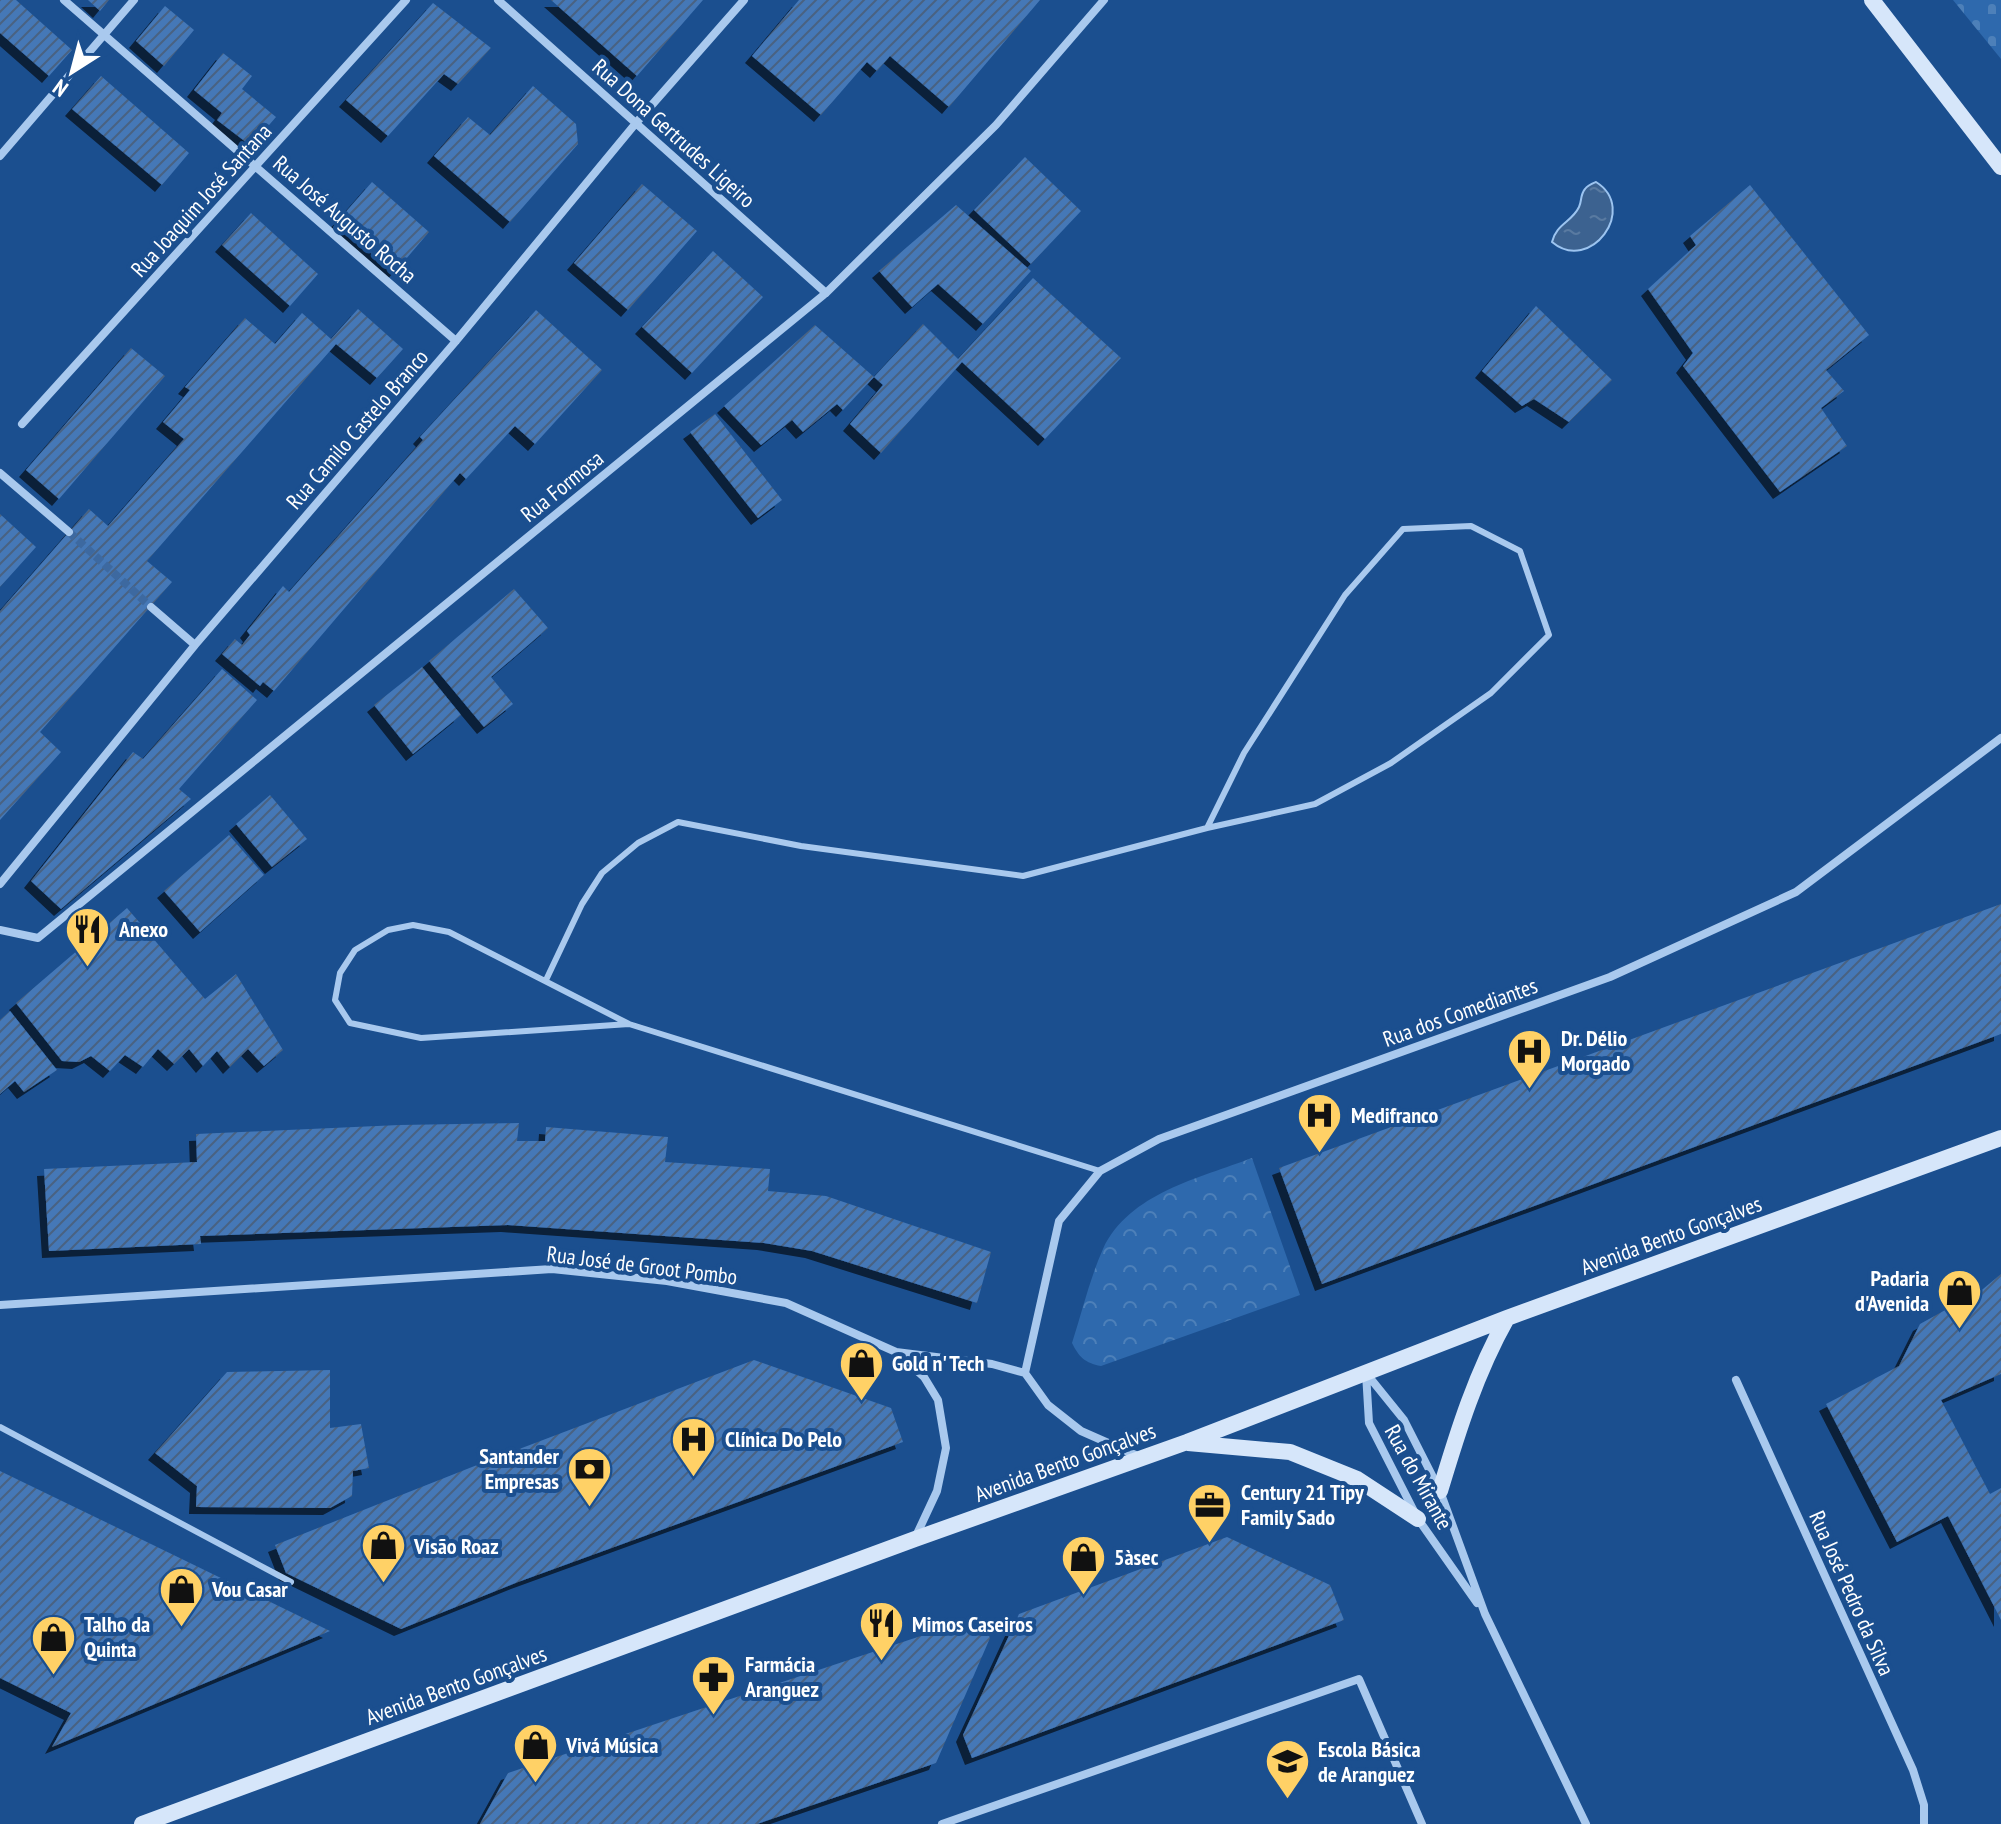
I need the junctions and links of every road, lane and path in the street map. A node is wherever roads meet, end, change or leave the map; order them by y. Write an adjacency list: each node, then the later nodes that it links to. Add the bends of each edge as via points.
1 (64, 0): 8 (street, Rua José Augusto Rocha)
2 (134, 0): 8 (street)
3 (406, 0): 11 (street, Rua Joaquim José Santana)
4 (498, 0): 9 (street, Rua Dona Gertrudes Ligeiro)
5 (744, 0): 9 (street, Rua Camilo Castelo Branco)
6 (1104, 0): 13 (street, Rua Formosa, via 996,125)
7 (1872, 0): 12 (main road)
8 (105, 34): 10 (street); 11 (street, Rua José Augusto Rocha)
9 (636, 123): 13 (street, Rua Dona Gertrudes Ligeiro); 14 (street, Rua Camilo Castelo Branco)
10 (0, 156)
11 (256, 166): 14 (street, Rua José Augusto Rocha); 15 (street, Rua Joaquim José Santana)
12 (2001, 167)
13 (826, 293): 23 (street, Rua Formosa, via 38,938)
14 (456, 341): 19 (street, Rua Camilo Castelo Branco)
15 (22, 424)
16 (0, 473): 17 (street)
17 (69, 532)
18 (151, 607): 19 (street)
19 (195, 645): 22 (street, Rua Camilo Castelo Branco)
20 (2001, 738): 27 (street, Rua dos Comediantes, via 1796,892 1610,977 1159,1139)
21 (1207, 828): 21 (lane, via 1244,753 1345,595 1403,529 1471,526 1520,551 1549,635 1491,693 1391,763 1315,804); 24 (lane, via 1023,876 801,846 678,822 638,843 602,873)
22 (0, 884)
23 (0, 930)
24 (546, 980): 25 (lane); 25 (lane, via 449,932 413,925 388,930 355,950 340,973 335,1000 350,1023 421,1038)
25 (629, 1024): 27 (lane)
26 (2001, 1138): 29 (main road, Avenida Bento Gonçalves)
27 (1100, 1171): 31 (street, Rua dos Comediantes, via 1059,1221)
28 (0, 1305): 30 (street, Rua José de Groot Pombo, via 552,1269 667,1281 786,1303)
29 (1507, 1318): 32 (main road, Avenida Bento Gonçalves); 37 (main road, via 1467,1403)
30 (896, 1352): 31 (street, Rua José de Groot Pombo); 39 (street, via 924,1377 938,1400 946,1448 937,1491)
31 (1025, 1373): 36 (street, via 1048,1405 1081,1431)
32 (1366, 1373): 35 (main road, Avenida Bento Gonçalves); 37 (street, Rua do Mirante, via 1404,1420); 38 (street, Rua do Mirante, via 1369,1423)
33 (1736, 1380): 46 (street, Rua José Pedro da Silva, via 1913,1770)
34 (0, 1427): 40 (lane)
35 (1187, 1442): 36 (main road, Avenida Bento Gonçalves); 38 (main road, via 1290,1452 1357,1479)
36 (1140, 1457): 39 (main road, Avenida Bento Gonçalves)
37 (1440, 1491): 41 (street, Rua do Mirante)
38 (1418, 1519): 41 (street, Rua do Mirante)
39 (915, 1539): 42 (main road, Avenida Bento Gonçalves)
40 (291, 1582)
41 (1485, 1614): 45 (street, Rua do Mirante)
42 (142, 1824)
43 (942, 1824): 44 (street, via 1359,1679)
44 (1422, 1824)
45 (1586, 1824)
46 (1924, 1824)

